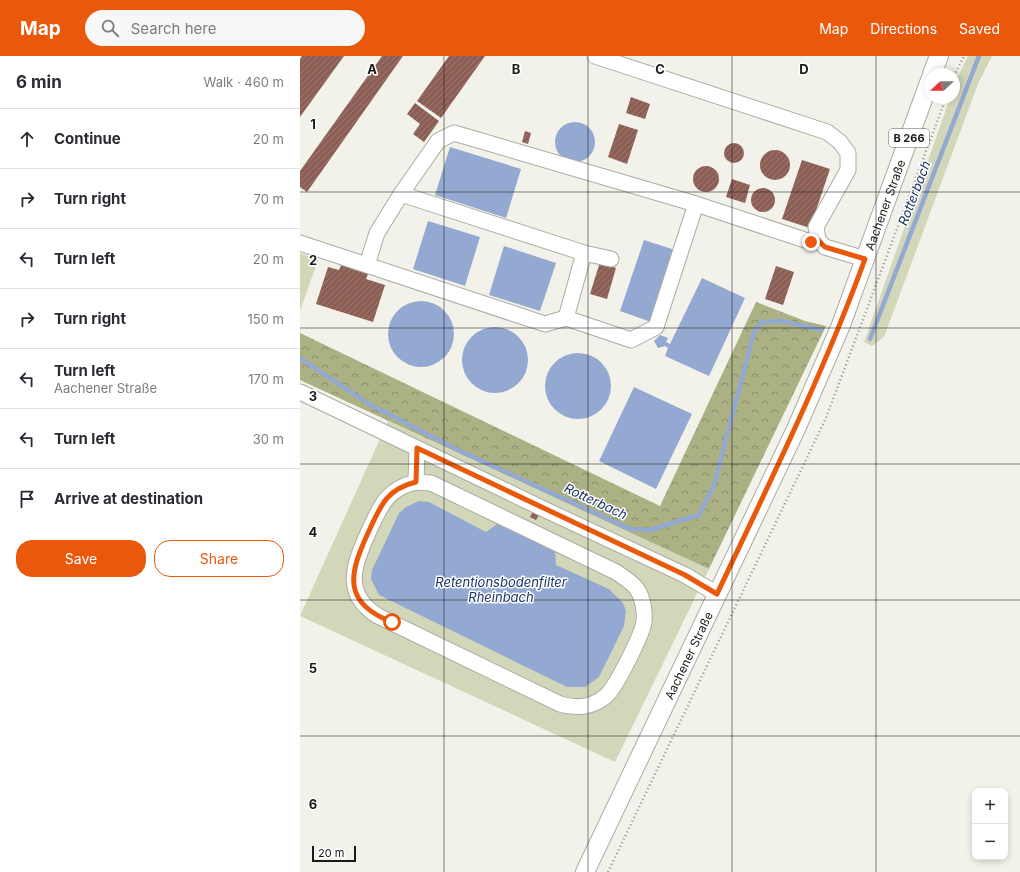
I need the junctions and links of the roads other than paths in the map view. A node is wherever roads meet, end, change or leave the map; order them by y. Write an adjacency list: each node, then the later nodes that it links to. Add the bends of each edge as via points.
1 (595, 56): 7 (lane, via 827,132 840,142 848,153 848,170 816,227)
2 (939, 56): 3 (main road)
3 (934, 68)
4 (924, 97): 11 (main road, Aachener Straße / B 266)
5 (401, 194): 6 (lane, via 438,141 454,133); 9 (lane); 12 (lane, via 377,233)
6 (696, 204): 7 (lane, via 811,242); 13 (lane, via 656,327 631,340)
7 (818, 240): 11 (lane, via 825,247)
8 (300, 243): 12 (lane)
9 (584, 253): 10 (lane); 13 (lane)
10 (610, 259)
11 (865, 259): 17 (main road, Aachener Straße / B 266, via 841,325 799,422)
12 (366, 265): 13 (lane, via 545,324)
13 (566, 318)
14 (300, 392): 15 (lane)
15 (417, 448): 16 (lane); 17 (lane, via 685,575)
16 (416, 482): 16 (lane, via 400,488 387,498 378,511 356,560 354,587 363,604 378,616 560,704 586,706 607,695 618,680 644,623 643,606 637,589 629,580 431,483)
17 (717, 594): 18 (main road, Aachener Straße / B 266)
18 (585, 872)

